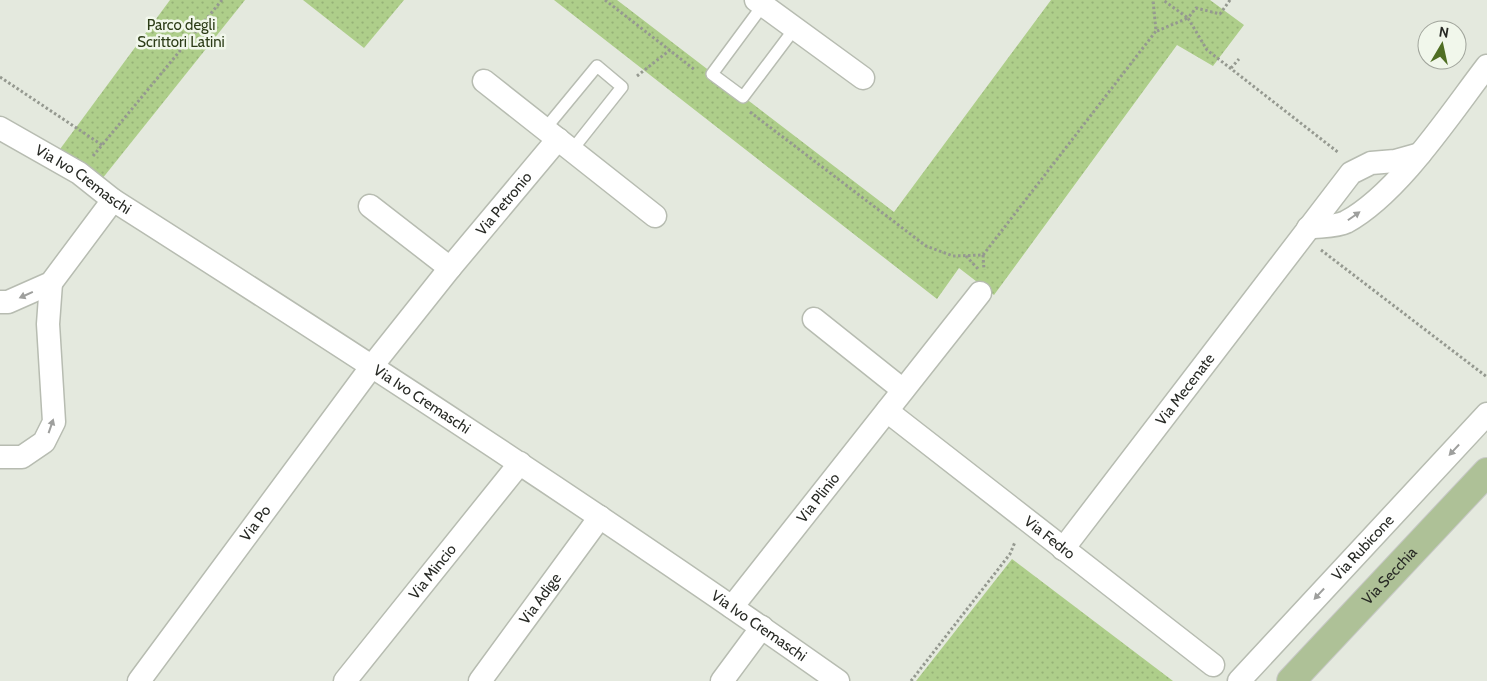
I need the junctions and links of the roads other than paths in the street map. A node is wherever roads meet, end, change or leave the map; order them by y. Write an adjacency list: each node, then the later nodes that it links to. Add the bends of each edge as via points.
1 (776, 10): 1 (lane, via 712,74 743,97); 3 (street)
2 (1487, 66): 7 (street)
3 (864, 78)
4 (484, 80): 6 (street)
5 (0, 128): 8 (street, Via Ivo Cremaschi, via 79,173)
6 (558, 140): 6 (lane, via 597,66 622,87); 10 (street); 12 (street, Via Petronio)
7 (1420, 154): 11 (street, one-way to 7, via 1344,223 1379,199); 11 (street, Via Mecenate, via 1371,163 1351,173)
8 (114, 200): 13 (street); 17 (street, Via Ivo Cremaschi)
9 (370, 206): 12 (street)
10 (655, 216)
11 (1308, 228): 25 (street, Via Mecenate)
12 (450, 268): 17 (street, Via Petronio)
13 (51, 284): 15 (street, one-way to 15, via 8,302); 21 (street, one-way to 13, via 22,457 44,442 54,422 48,324)
14 (980, 293): 18 (street, Via Plinio)
15 (0, 302)
16 (814, 319): 18 (street)
17 (372, 366): 22 (street, Via Ivo Cremaschi); 29 (street, Via Po)
18 (904, 390): 19 (street, Via Plinio)
19 (887, 411): 25 (street, Via Fedro); 26 (street, Via Plinio)
20 (1487, 414): 34 (street, Via Rubicone, one-way to 34)
21 (0, 457)
22 (520, 463): 24 (street, Via Ivo Cremaschi); 30 (street, Via Mincio)
23 (1487, 472): 35 (main road, Via Secchia)
24 (600, 516): 26 (street, Via Ivo Cremaschi); 31 (street, Via Adige)
25 (1063, 549): 28 (street, Via Fedro)
26 (732, 607): 27 (street, Via Ivo Cremaschi)
27 (762, 627): 32 (street); 33 (street, Via Ivo Cremaschi)
28 (1213, 665)
29 (139, 681)
30 (345, 681)
31 (480, 681)
32 (722, 681)
33 (838, 681)
34 (1239, 681)
35 (1291, 681)

